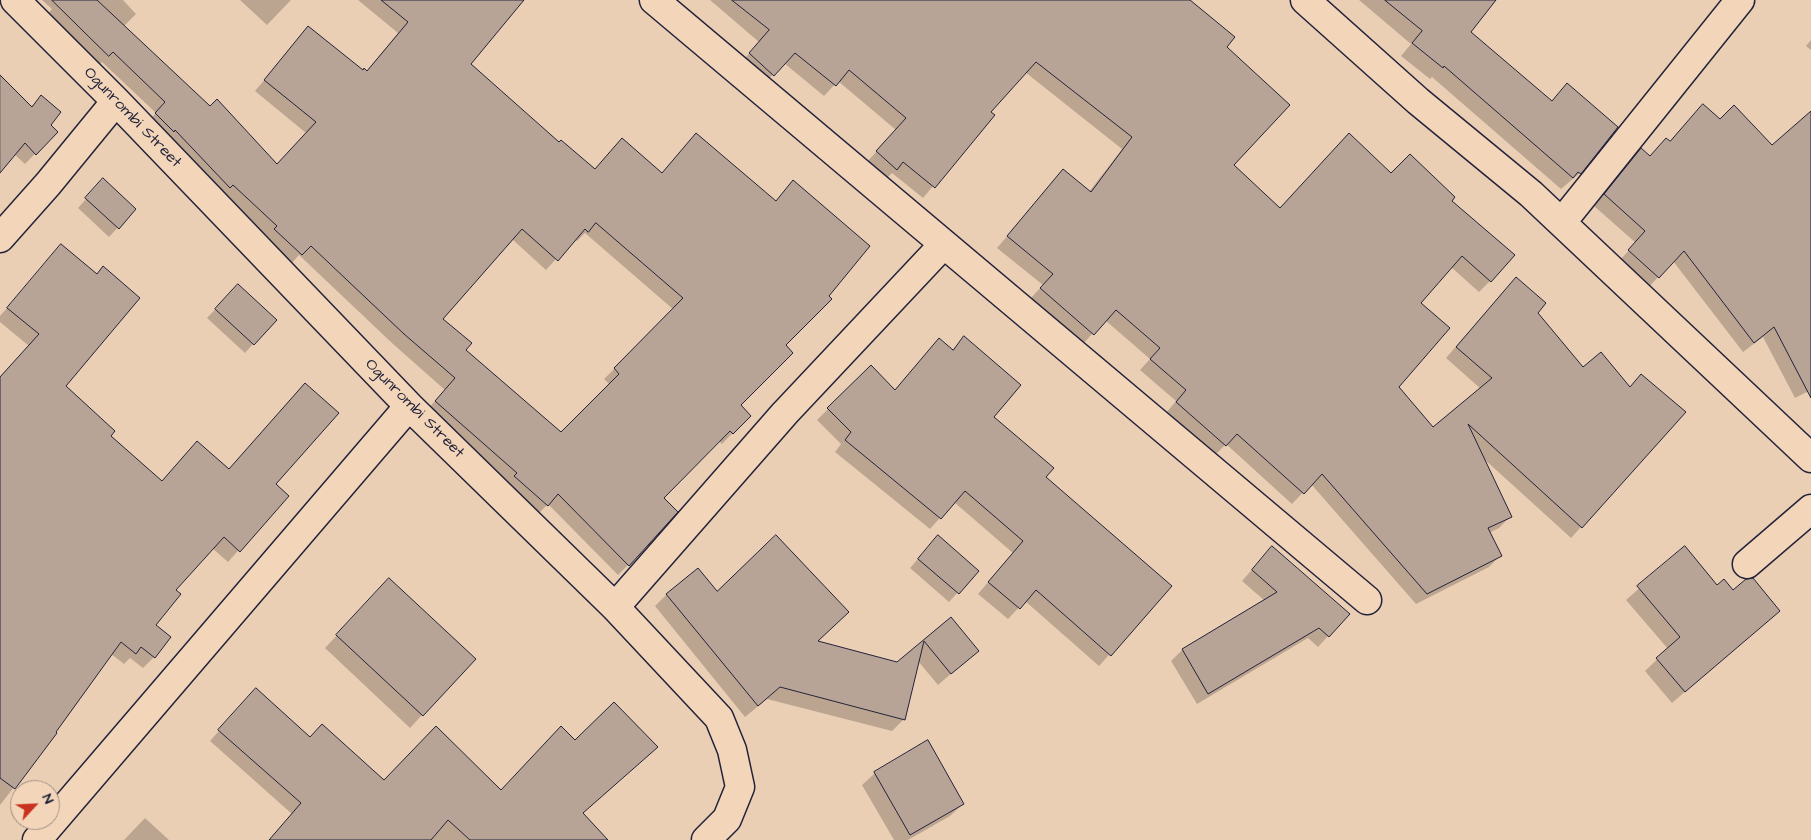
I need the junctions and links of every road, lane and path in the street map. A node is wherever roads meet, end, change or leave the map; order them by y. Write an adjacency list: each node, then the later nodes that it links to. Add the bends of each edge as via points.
1 (14, 0): 5 (street, Ogunrombi Street)
2 (654, 0): 8 (street)
3 (1305, 0): 6 (street)
4 (1740, 0): 6 (street)
5 (116, 101): 7 (street); 9 (street, Ogunrombi Street)
6 (1562, 222): 10 (street)
7 (0, 238)
8 (944, 244): 13 (street); 14 (street, via 784,414)
9 (410, 406): 14 (street, Ogunrombi Street); 15 (street)
10 (1811, 458)
11 (1811, 509): 12 (street)
12 (1747, 564)
13 (1367, 600)
14 (615, 607): 16 (street, Ogunrombi Street, via 719,718 732,750 740,787 727,819)
15 (37, 840)
16 (706, 840)

